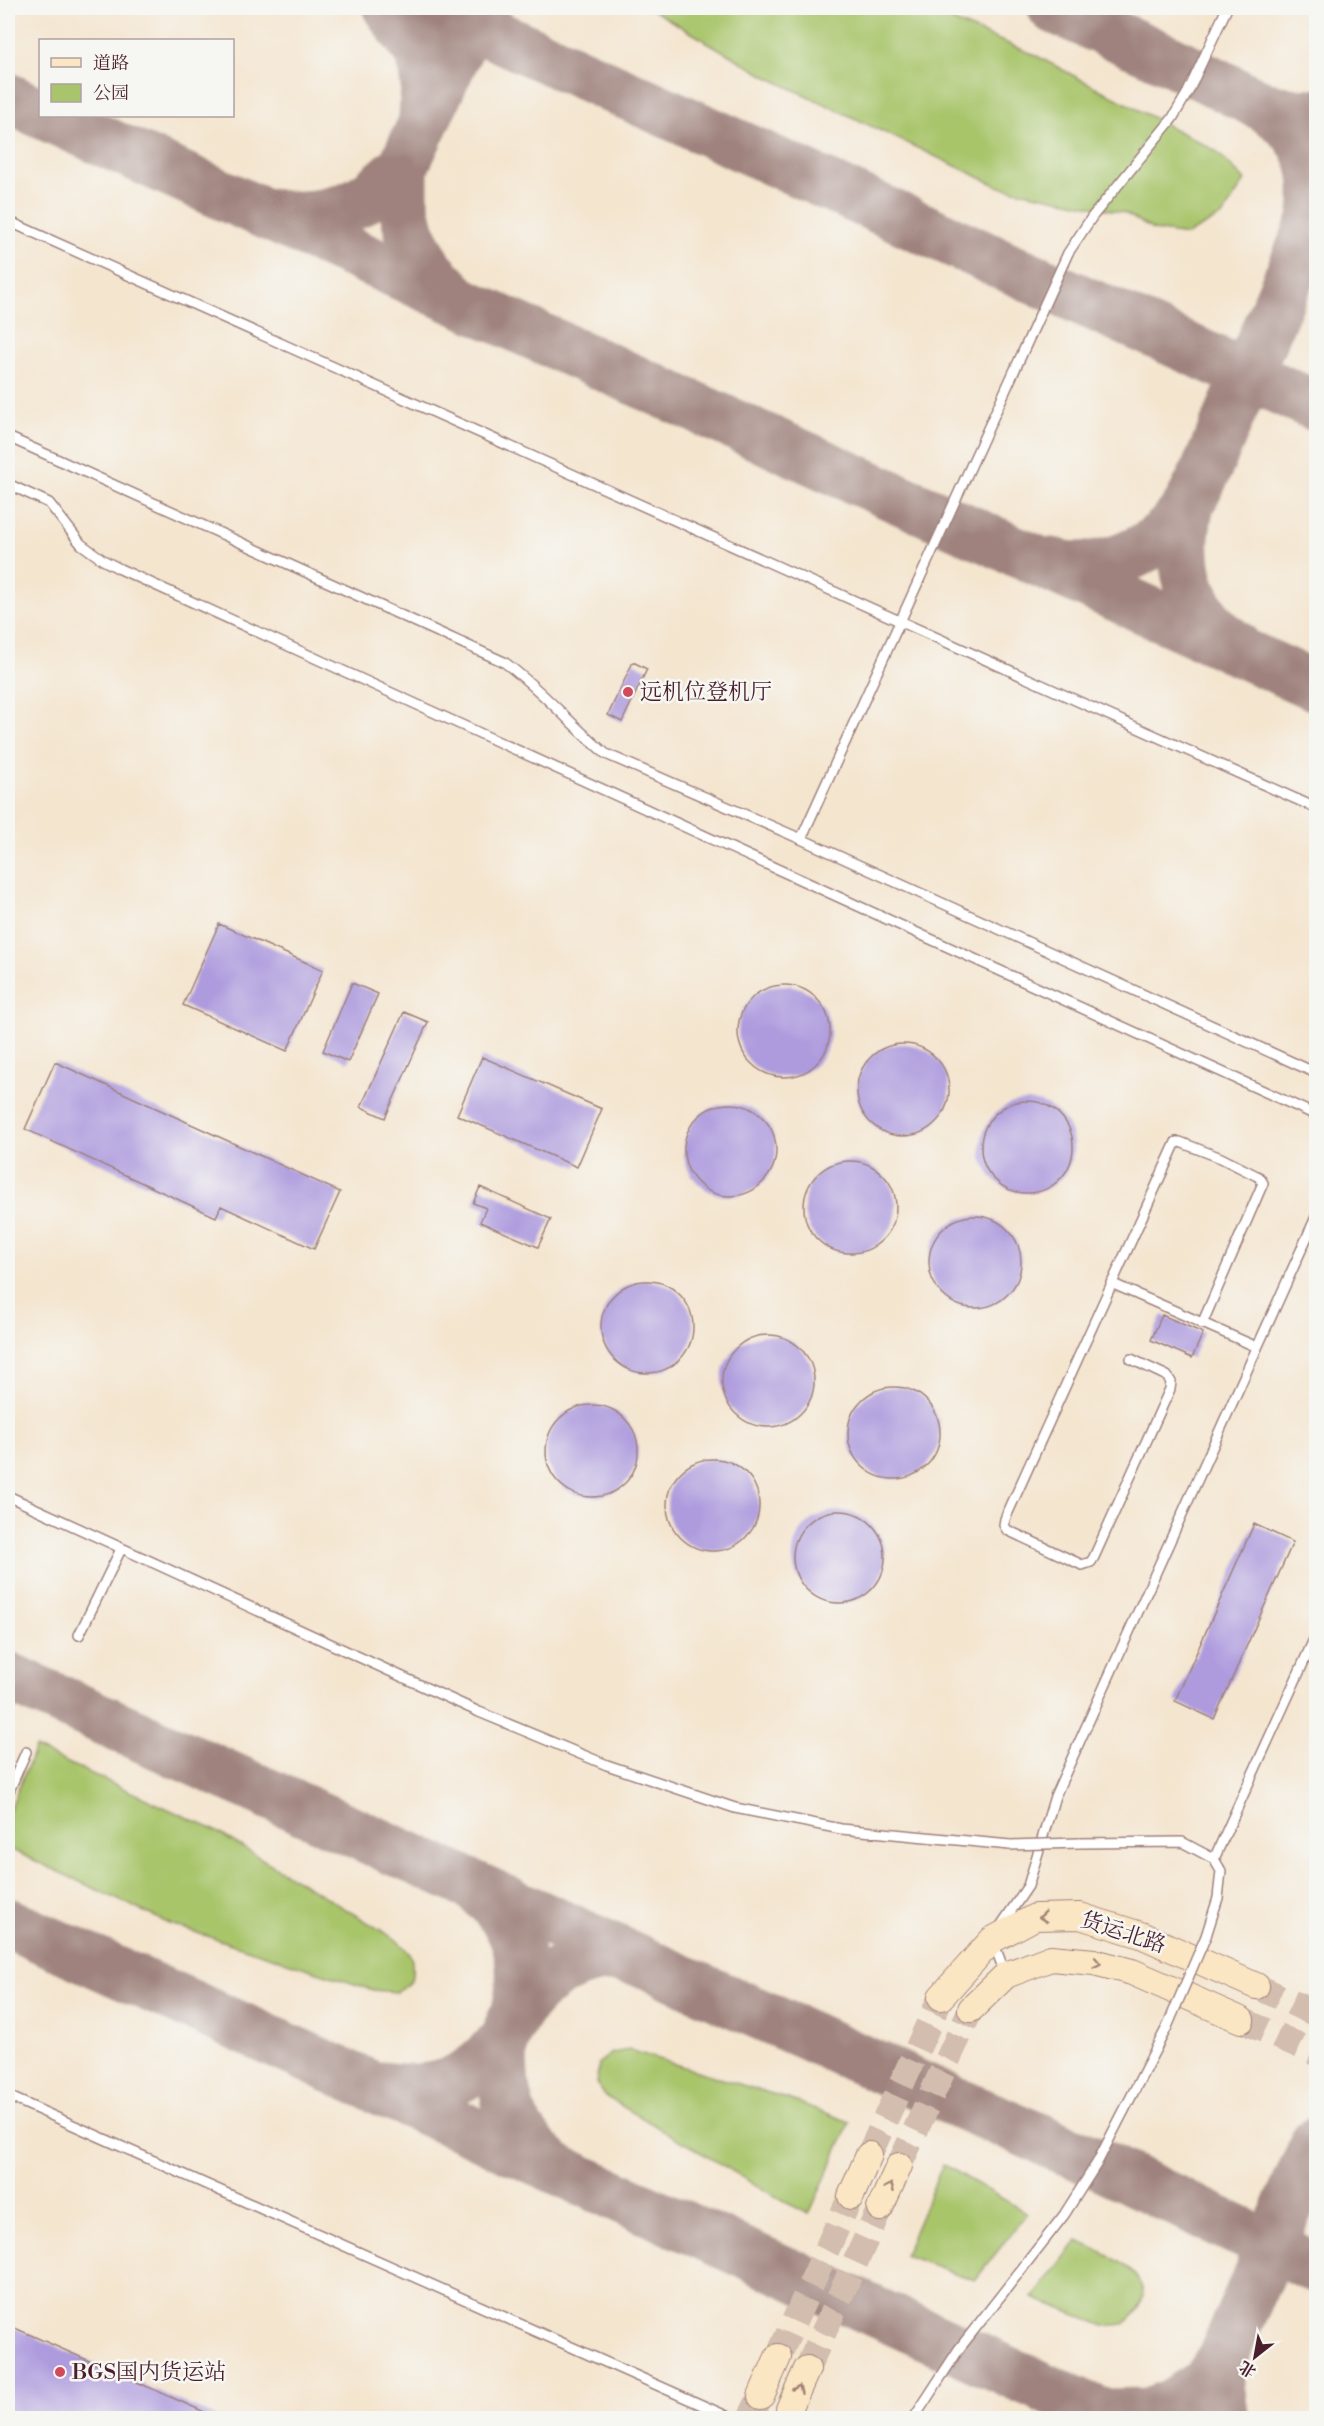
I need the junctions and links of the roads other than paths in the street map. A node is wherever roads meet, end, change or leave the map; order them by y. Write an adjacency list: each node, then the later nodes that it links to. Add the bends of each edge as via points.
1 (1227, 8): 5 (lane, via 1172,119 1068,252)
2 (8, 221): 5 (lane)
3 (8, 437): 7 (lane, via 504,662 606,754)
4 (8, 484): 9 (lane, via 49,503 81,544 120,569)
5 (901, 621): 6 (lane); 7 (lane)
6 (1317, 808)
7 (801, 839): 8 (lane)
8 (1317, 1073)
9 (1317, 1115)
10 (1317, 1217): 13 (lane)
11 (1111, 1283): 12 (lane); 12 (lane, via 1173,1145 1180,1142 1221,1158 1259,1177 1263,1183); 14 (lane, via 1004,1525 1007,1530 1082,1565 1094,1557 1170,1389 1167,1376)
12 (1202, 1324): 13 (lane)
13 (1257, 1347): 22 (lane, via 1055,1796 1028,1886)
14 (1131, 1359)
15 (8, 1496): 16 (lane)
16 (121, 1549): 17 (lane); 21 (lane, bridge, via 479,1712 607,1765 735,1808 841,1830 1010,1845 1182,1842)
17 (79, 1635)
18 (1317, 1635): 21 (lane)
19 (26, 1752): 20 (lane)
20 (8, 1793)
21 (1214, 1859): 38 (lane, bridge, via 1221,1870 1218,1899 1206,1936 1167,2027 1097,2163 1064,2215 959,2349)
22 (992, 1940): 23 (lane); 24 (main road, 货运北路, one-way to 22, via 1142,1935 1080,1916 1035,1917); 25 (main road, 货运北路)
23 (1006, 1975): 26 (main road, 货运北路); 27 (main road, 货运北路, one-way to 27, via 1051,1958 1094,1962 1132,1972)
24 (1256, 1986)
25 (941, 1997)
26 (971, 2009)
27 (1241, 2020)
28 (8, 2096): 37 (lane)
29 (869, 2155): 31 (main road)
30 (899, 2166): 32 (main road, one-way to 30)
31 (851, 2196)
32 (880, 2208)
33 (778, 2358): 35 (main road)
34 (807, 2369): 36 (main road, one-way to 34)
35 (761, 2396)
36 (789, 2409)
37 (731, 2418)
38 (914, 2418)

